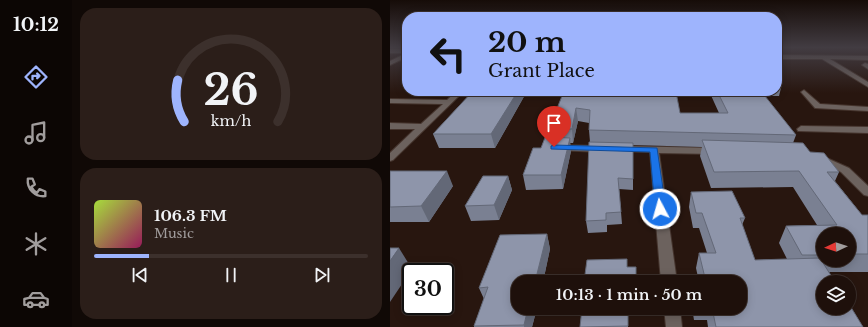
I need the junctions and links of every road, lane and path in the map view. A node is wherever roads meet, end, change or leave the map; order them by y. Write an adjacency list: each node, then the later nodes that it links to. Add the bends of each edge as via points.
1 (831, 62): 2 (street)
2 (868, 85)
3 (804, 92): 7 (street, via 818,106)
4 (456, 96): 6 (street)
5 (390, 101): 6 (street)
6 (449, 102): 9 (street)
7 (868, 109)
8 (390, 126): 9 (street)
9 (422, 127): 13 (street)
10 (801, 129): 11 (street)
11 (868, 130)
12 (554, 147): 14 (street)
13 (394, 150): 17 (street)
14 (654, 150): 15 (street); 19 (street)
15 (724, 151)
16 (810, 155): 18 (street, via 845,170)
17 (390, 158)
18 (868, 192)
19 (668, 275)
20 (673, 315): 21 (street)
21 (674, 327)

